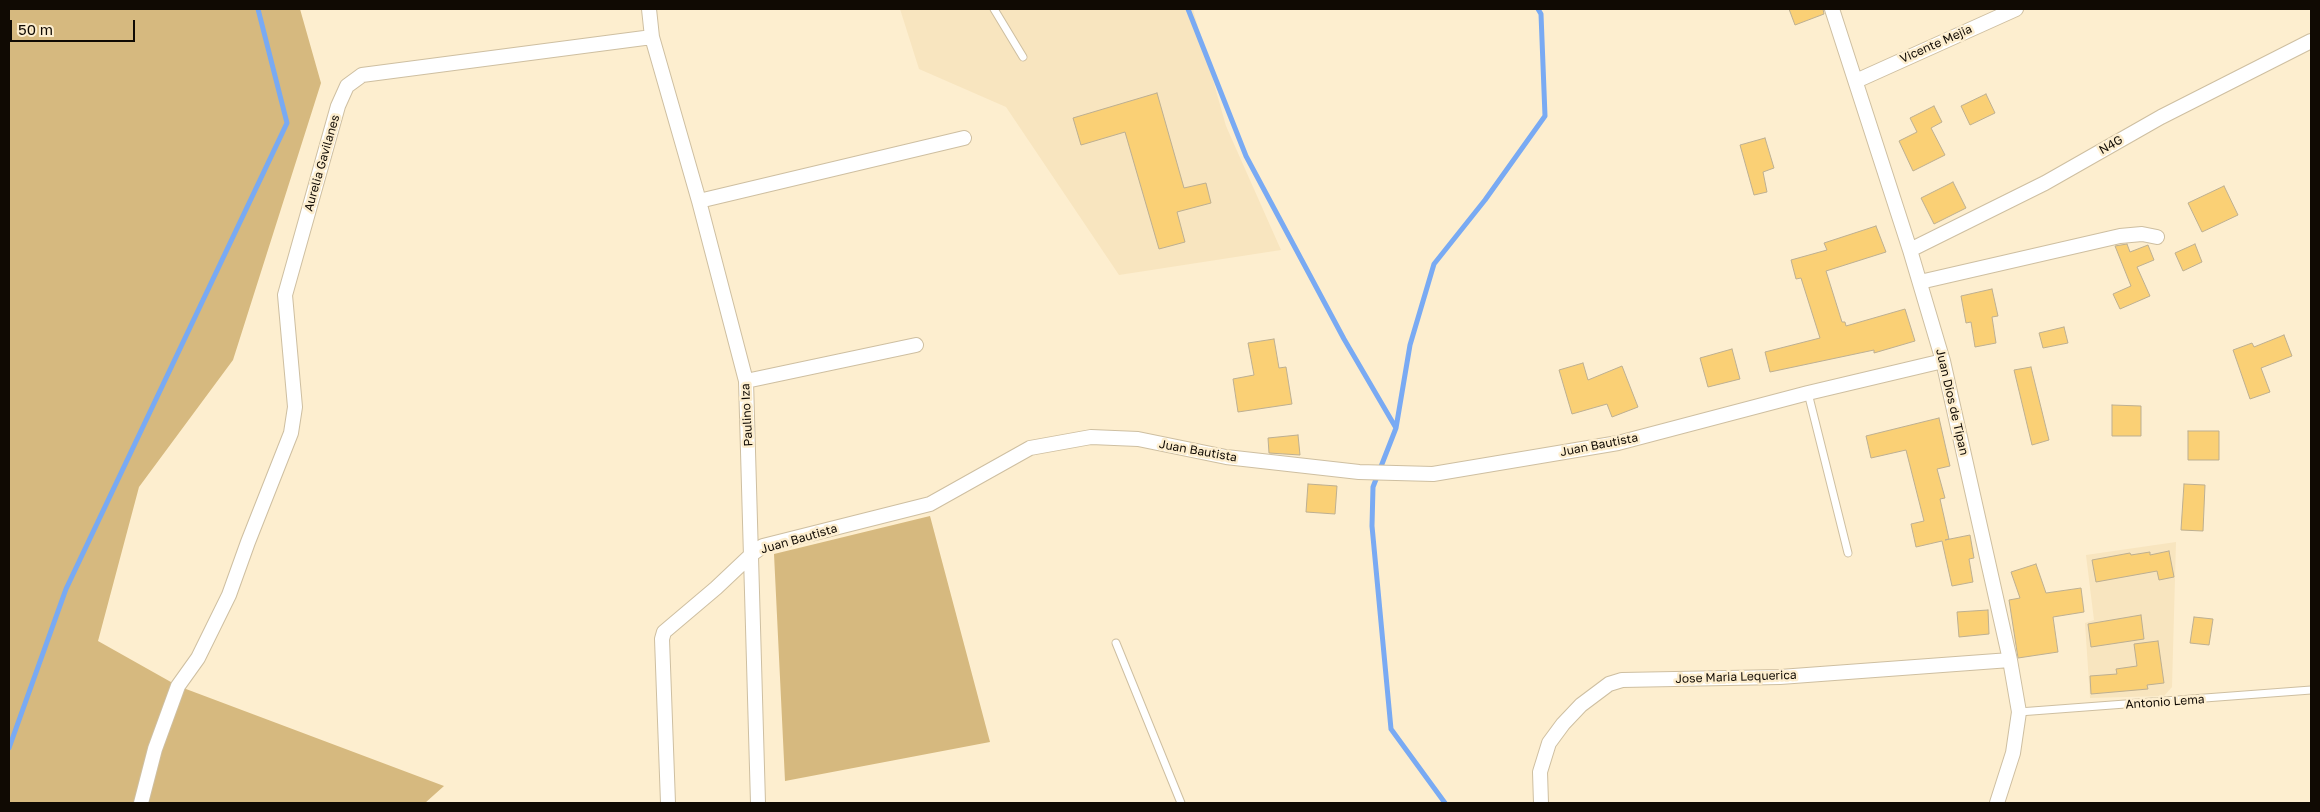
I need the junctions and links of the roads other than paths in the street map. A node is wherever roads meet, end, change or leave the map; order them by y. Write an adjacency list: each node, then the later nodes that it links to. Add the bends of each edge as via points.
1 (649, 9): 5 (street, Paulino Iza)
2 (994, 9): 7 (lane)
3 (1832, 9): 8 (street, Juan Dios de Tipan)
4 (2016, 9): 8 (street, Vicente Mejia)
5 (652, 38): 10 (street, Paulino Iza); 24 (street, Aurelia Gavilanes, via 362,75 347,86 338,106 285,295 295,407 291,433 230,595 198,658 178,686 155,749)
6 (2311, 41): 12 (street, N4G, via 2161,117 2045,183)
7 (1023, 57)
8 (1856, 80): 12 (street, Juan Dios de Tipan)
9 (964, 138): 10 (street)
10 (699, 201): 16 (street, Paulino Iza)
11 (2157, 237): 13 (street, via 2142,234 2113,237)
12 (1910, 250): 13 (street, Juan Dios de Tipan)
13 (1920, 282): 15 (street, Juan Dios de Tipan)
14 (916, 345): 16 (street)
15 (1943, 361): 17 (street, Juan Bautista); 21 (street, Juan Dios de Tipan)
16 (746, 381): 19 (street, Paulino Iza)
17 (1808, 393): 18 (lane); 19 (street, Juan Bautista, via 1618,443 1433,474 1359,472 1226,457 1138,439 1091,437 1030,448 930,504 763,546)
18 (1848, 553)
19 (752, 554): 25 (street, Juan Bautista, via 664,632); 26 (street, Paulino Iza)
20 (1116, 643): 27 (lane)
21 (2010, 660): 23 (street, Juan Dios de Tipan); 28 (street, Jose Maria Lequerica, via 1780,677 1622,680 1609,684 1582,705 1549,743 1540,772)
22 (2311, 690): 23 (lane, Antonio Lema)
23 (2019, 712): 29 (street, Juan Dios de Tipan, via 2014,753)
24 (141, 803)
25 (668, 803)
26 (758, 803)
27 (1181, 803)
28 (1541, 803)
29 (1997, 803)

